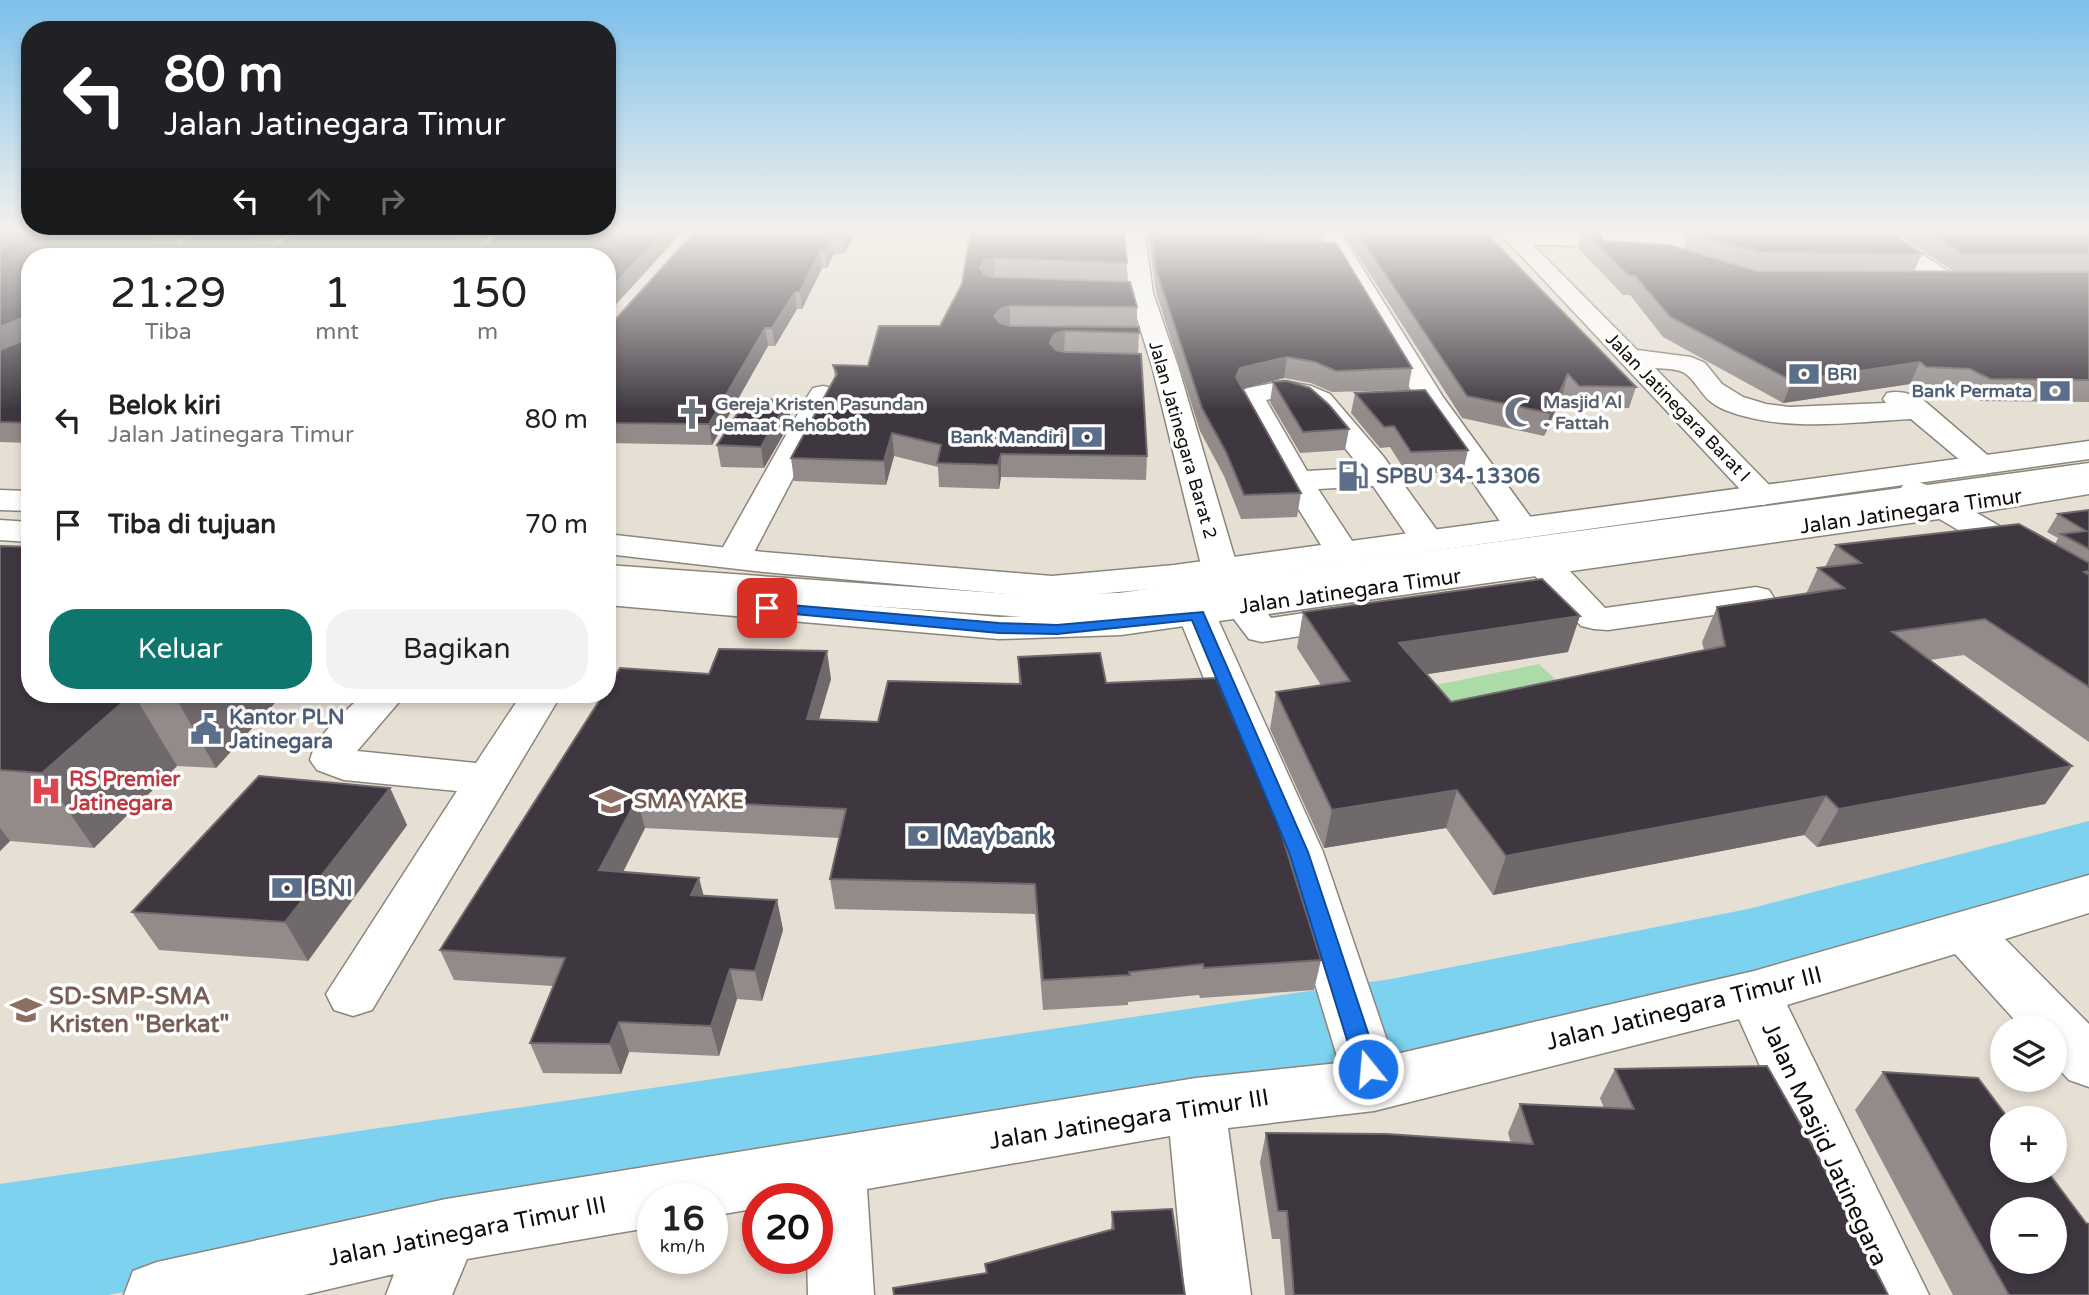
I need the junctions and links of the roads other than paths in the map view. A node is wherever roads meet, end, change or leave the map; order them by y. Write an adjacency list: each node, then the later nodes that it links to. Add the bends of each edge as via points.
1 (1127, 289): 22 (street, Jalan Jatinegara Barat 2)
2 (1361, 289): 16 (street, via 1417,399)
3 (1564, 289): 4 (street, Jalan Jatinegara Barat I)
4 (1630, 358): 7 (street, via 1682,363 1696,369 1712,390 1743,406 1789,416 1918,410); 13 (street, Jalan Jatinegara Barat I)
5 (823, 394): 20 (street)
6 (2089, 450): 7 (street, Jalan Jatinegara Timur)
7 (1984, 465): 12 (street, Jalan Jatinegara Timur)
8 (2089, 472): 12 (street)
9 (1381, 476): 10 (street); 10 (street, via 1348,430 1337,403 1299,391 1260,392 1250,397); 17 (street)
10 (1297, 481): 19 (street)
11 (2089, 485): 12 (street, Jalan Jatinegara Timur)
12 (1920, 494): 13 (street, Jalan Jatinegara Timur); 21 (street, Jalan Jatinegara Timur); 23 (street, via 1119,604 1024,606); 24 (street)
13 (1763, 495): 16 (street, Jalan Jatinegara Timur)
14 (0, 500): 15 (street)
15 (21, 501)
16 (1520, 526): 17 (street, Jalan Jatinegara Timur)
17 (1427, 540): 19 (street, Jalan Jatinegara Timur)
18 (616, 545): 20 (street, Jalan Jatinegara Timur)
19 (1343, 553): 22 (street, Jalan Jatinegara Timur)
20 (734, 558): 22 (street, Jalan Jatinegara Timur, via 1052,587 1132,582)
21 (1541, 564): 26 (street, via 1594,618); 27 (street, Jalan Jatinegara Timur, via 1484,571 1510,593 1262,631 1242,606)
22 (1220, 569)
23 (616, 577)
24 (2089, 592)
25 (616, 595): 27 (street, Jalan Jatinegara Timur, via 999,628 1057,629)
26 (1756, 598)
27 (1197, 615): 36 (street, via 1299,852)
28 (378, 703): 30 (street, via 334,750 332,760 344,765)
29 (536, 703): 30 (street)
30 (488, 779): 34 (street)
31 (2089, 894): 32 (street, Jalan Jatinegara Timur III)
32 (1964, 930): 33 (street, Jalan Jatinegara Timur III); 35 (street)
33 (1754, 993): 36 (street, Jalan Jatinegara Timur III); 44 (street, Jalan Masjid Jatinegara)
34 (353, 994)
35 (2089, 1062)
36 (1371, 1077): 37 (street, Jalan Jatinegara Timur III)
37 (1196, 1105): 38 (street, Jalan Jatinegara Timur III); 43 (street)
38 (835, 1167): 39 (street, Jalan Jatinegara Timur III); 42 (street)
39 (446, 1231): 40 (street, Jalan Jatinegara Timur III); 41 (street)
40 (157, 1295)
41 (419, 1295)
42 (841, 1295)
43 (1218, 1295)
44 (1896, 1295)

